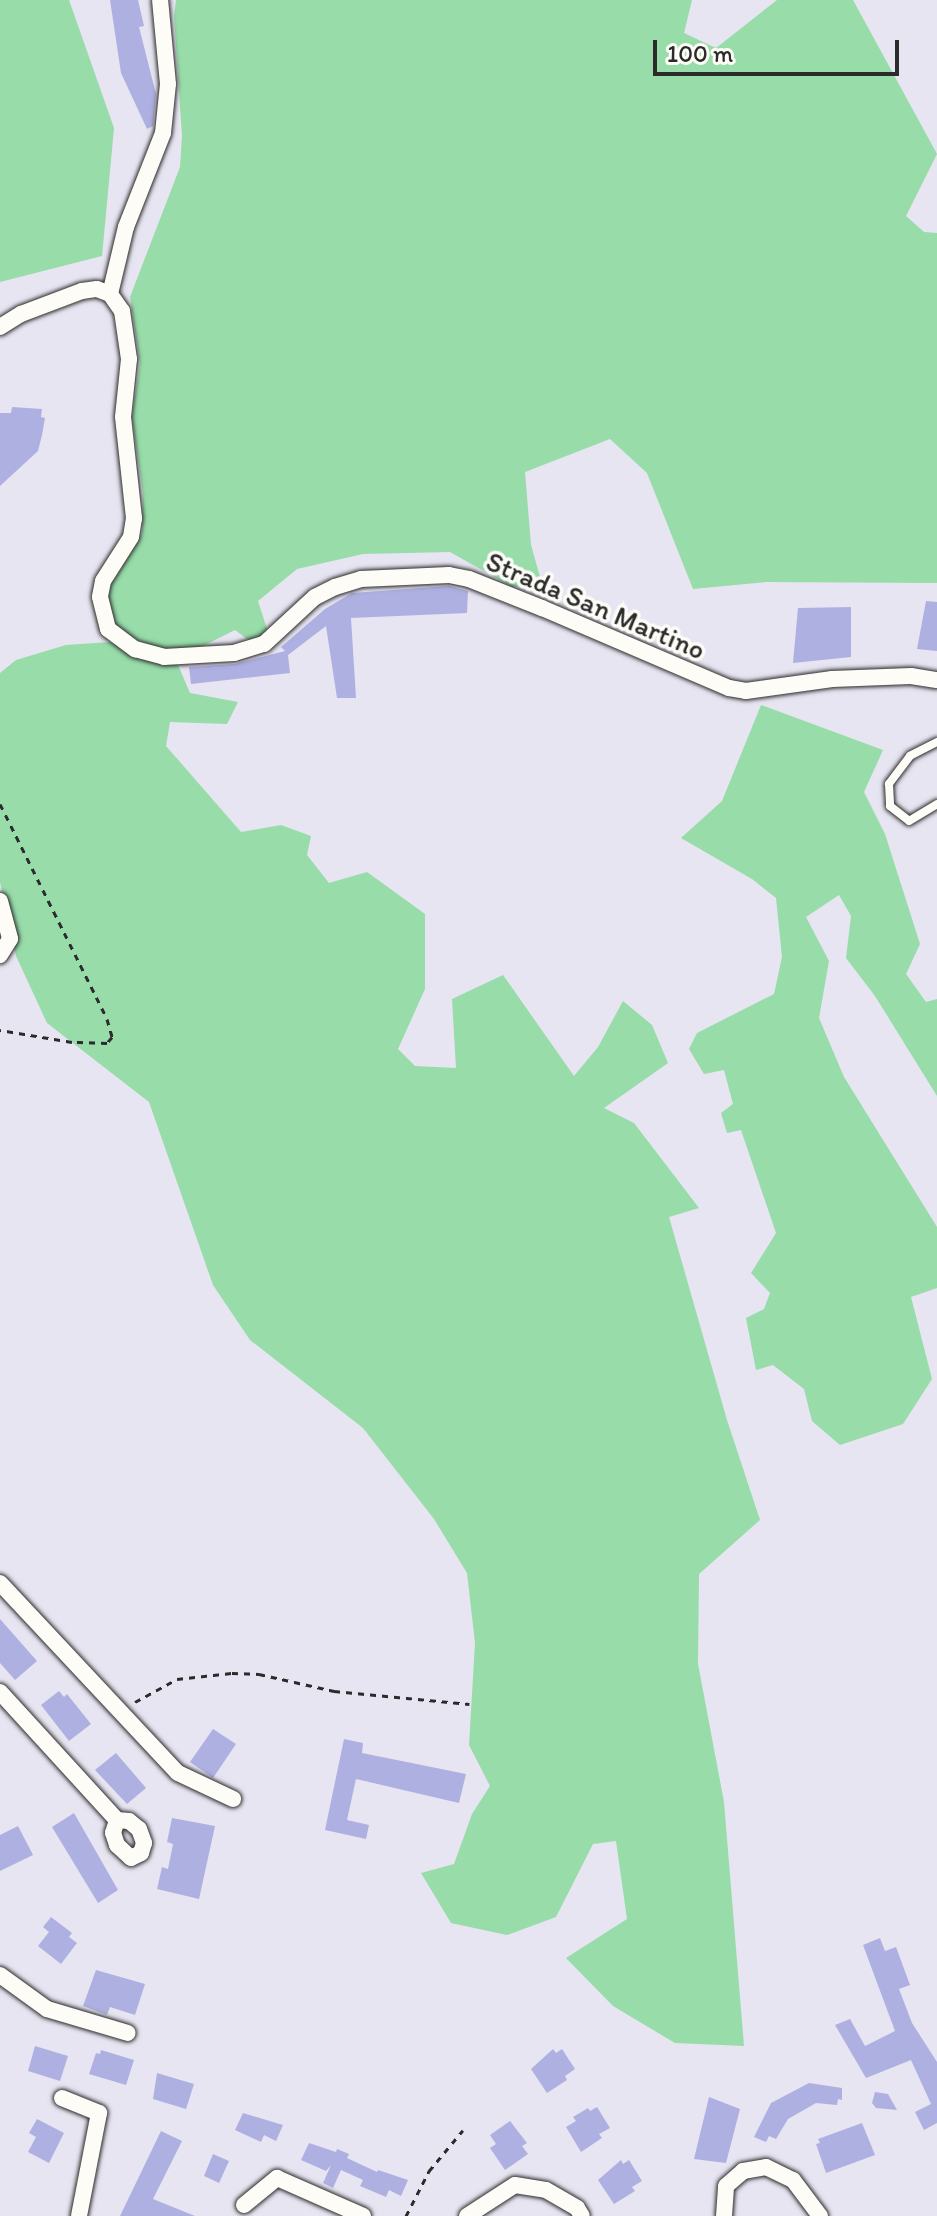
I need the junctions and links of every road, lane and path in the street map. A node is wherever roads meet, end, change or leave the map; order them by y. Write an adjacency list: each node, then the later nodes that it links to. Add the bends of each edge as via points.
1 (160, 0): 2 (street, via 168,84 163,133 126,227)
2 (110, 294): 3 (street, via 82,291); 4 (street, Strada San Martino, via 122,311 129,359 123,417 134,518 131,537 103,581 100,597 108,629 135,649 164,657 234,653 264,644 315,597 335,587 361,579 449,575 542,608 729,688 746,691 895,676)
3 (0, 327)
4 (937, 680)
5 (937, 742): 7 (lane, via 910,756 889,784 890,806 909,821)
6 (0, 804): 10 (path, via 112,1037 107,1043 72,1042)
7 (937, 804)
8 (0, 901): 9 (street, via 10,939)
9 (0, 955)
10 (0, 1030)
11 (0, 1583): 14 (street)
12 (0, 1692): 16 (street)
13 (469, 1704): 14 (path, via 334,1691 232,1673 177,1679)
14 (118, 1712): 15 (street, via 178,1773)
15 (233, 1799)
16 (117, 1820)
17 (0, 1975): 18 (street, via 47,2009)
18 (128, 2033)
19 (62, 2098): 22 (street, via 99,2113)
20 (463, 2130): 24 (path, via 429,2171)
21 (244, 2205): 23 (street, via 277,2178)
22 (79, 2216)
23 (363, 2216)
24 (406, 2216)
25 (467, 2216): 26 (street, via 515,2185 546,2190)
26 (582, 2216)
27 (724, 2216): 28 (street, via 726,2186 743,2171 766,2167 793,2180)
28 (820, 2216)

